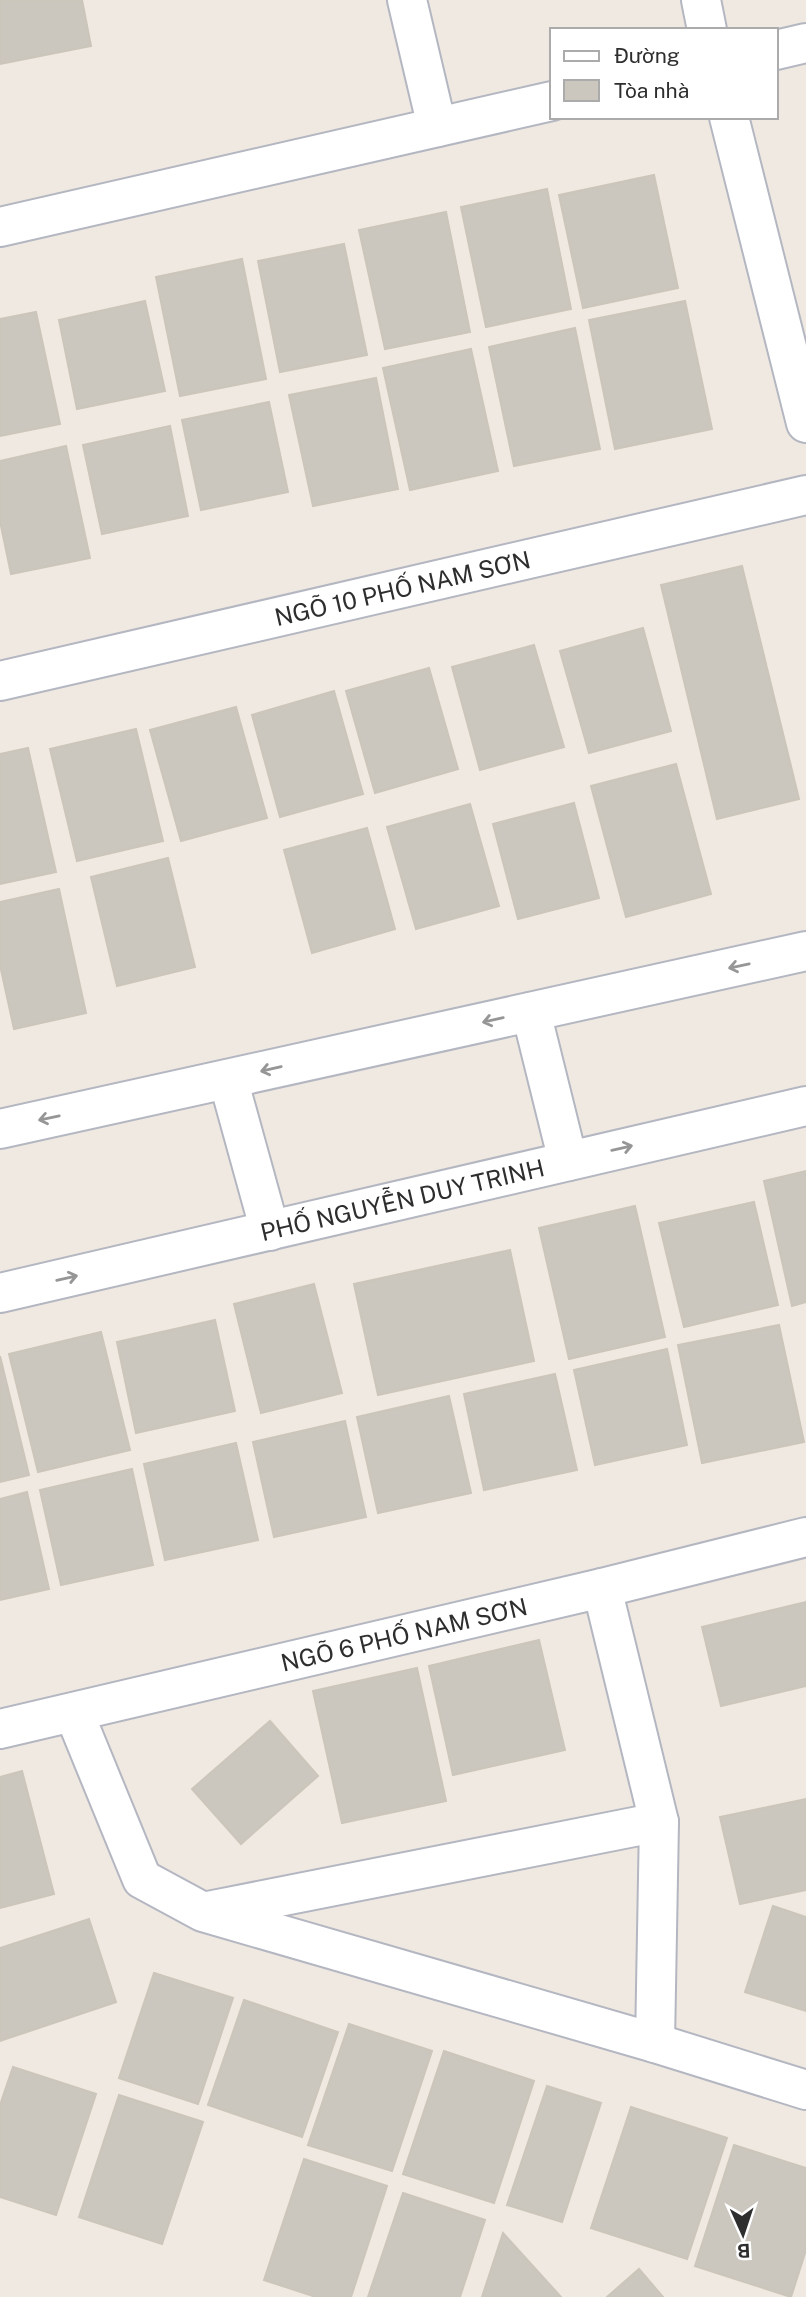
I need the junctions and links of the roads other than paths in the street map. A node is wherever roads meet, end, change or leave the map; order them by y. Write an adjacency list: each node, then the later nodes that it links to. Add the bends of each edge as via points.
1 (407, 0): 8 (street)
2 (701, 0): 3 (street)
3 (707, 28)
4 (806, 43): 5 (street)
5 (778, 50)
6 (550, 101): 8 (street)
7 (730, 119): 10 (street)
8 (437, 127): 9 (street)
9 (0, 227)
10 (805, 415)
11 (806, 495): 12 (street, NGÕ 10 PHỐ NAM SƠN)
12 (0, 681)
13 (806, 951): 14 (street, one-way to 14)
14 (531, 1012): 15 (street, one-way to 15); 18 (street)
15 (228, 1079): 17 (street, one-way to 17); 19 (street)
16 (806, 1106): 18 (street, PHỐ NGUYỄN DUY TRINH, one-way to 16)
17 (0, 1129)
18 (568, 1161): 19 (street, PHỐ NGUYỄN DUY TRINH)
19 (270, 1231): 20 (street, PHỐ NGUYỄN DUY TRINH, one-way to 19)
20 (0, 1293)
21 (806, 1537): 22 (street, NGÕ 6 PHỐ NAM SƠN)
22 (602, 1588): 23 (street, NGÕ 6 PHỐ NAM SƠN); 25 (street)
23 (74, 1713): 24 (street, NGÕ 6 PHỐ NAM SƠN); 26 (street, via 142,1879)
24 (0, 1729)
25 (659, 1822): 26 (street); 27 (street)
26 (203, 1912): 27 (street)
27 (655, 2043): 28 (street)
28 (806, 2090)

